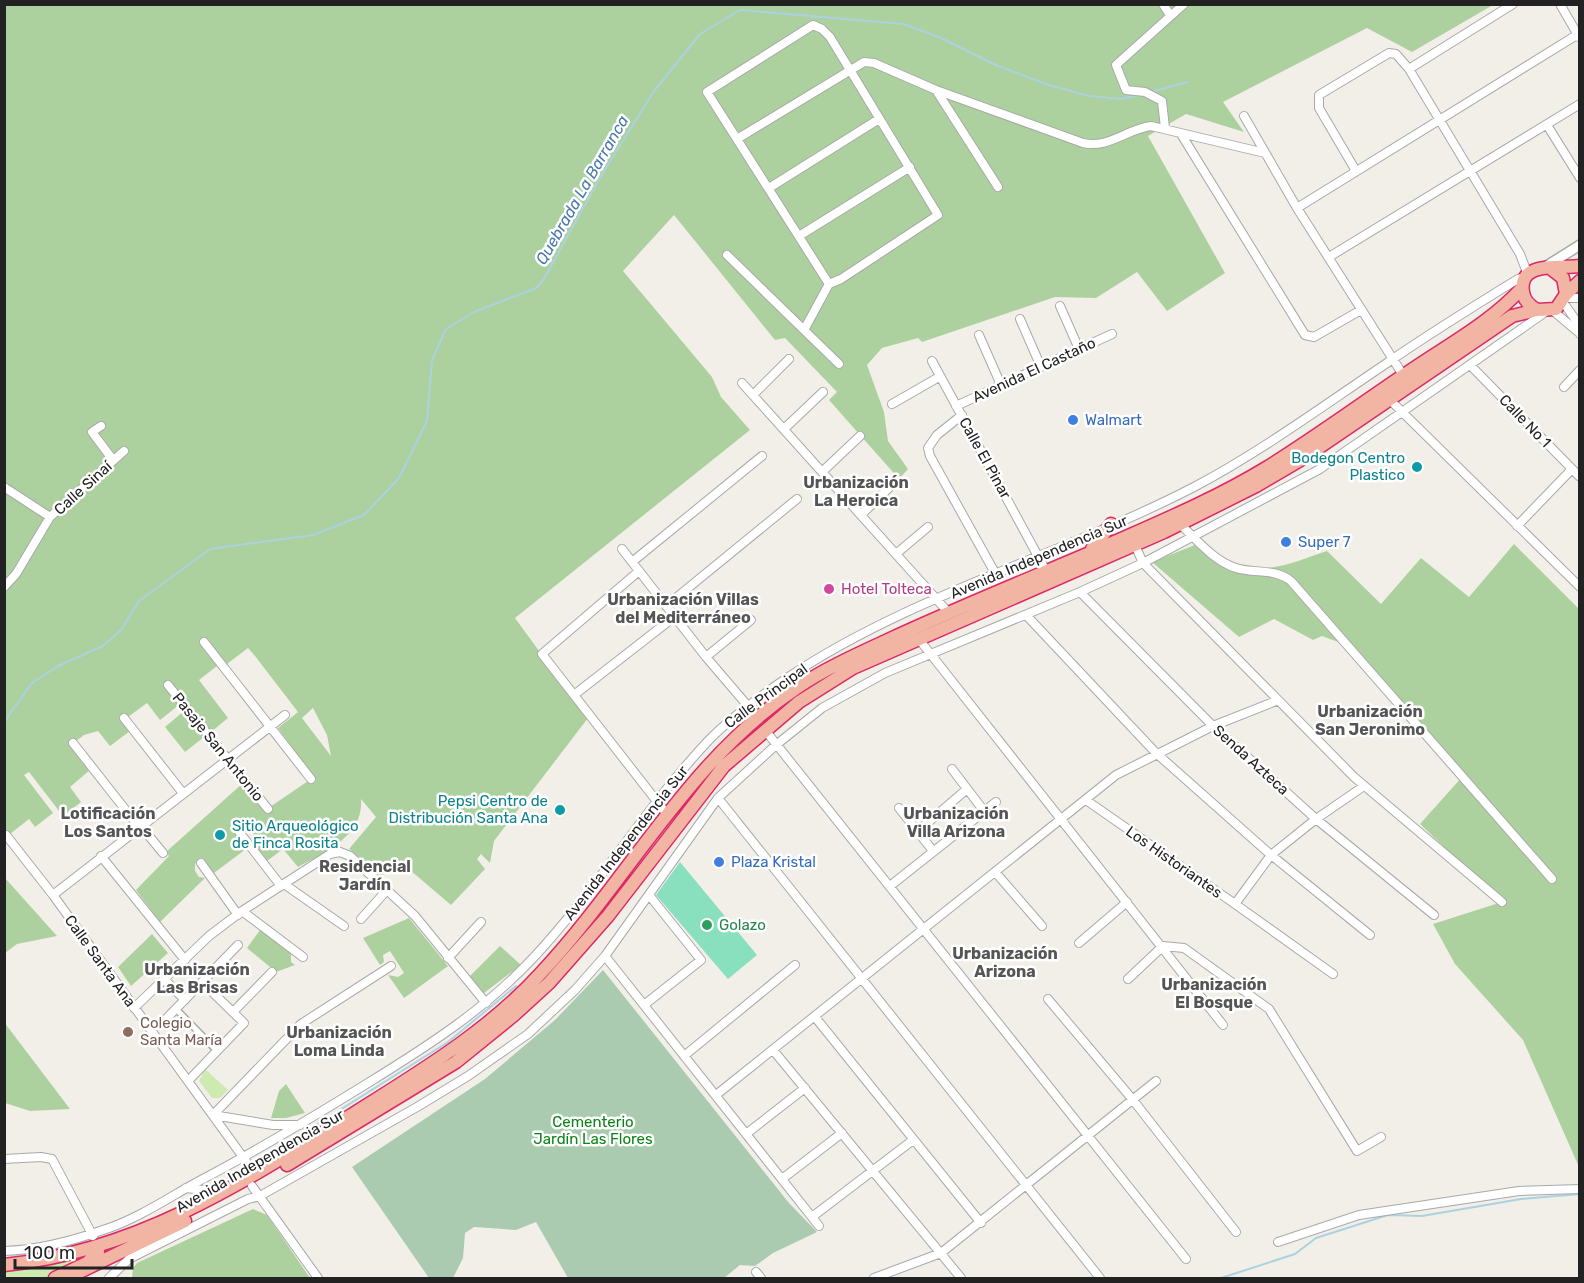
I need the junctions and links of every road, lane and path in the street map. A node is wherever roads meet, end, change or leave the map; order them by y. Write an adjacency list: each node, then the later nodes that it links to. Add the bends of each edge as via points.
1 (1163, 4): 5 (street)
2 (1184, 4): 5 (street)
3 (1513, 4): 7 (street)
4 (1560, 4): 6 (street)
5 (1170, 15): 15 (street, via 1116,65 1126,90 1145,92 1162,100)
6 (1579, 35): 13 (street)
7 (1409, 69): 13 (street); 20 (street, via 1402,59 1389,53 1319,95 1319,108)
8 (849, 70): 9 (street, via 864,62 874,63); 12 (street); 17 (street); 17 (street, via 830,37 813,25 707,92)
9 (936, 90): 15 (street, via 1093,146 1141,127); 23 (street)
10 (1580, 104): 14 (street)
11 (1244, 116): 18 (street)
12 (879, 119): 19 (street); 24 (street)
13 (1438, 120): 20 (street); 21 (street)
14 (1546, 125): 21 (street); 22 (street)
15 (1165, 128): 16 (street)
16 (1181, 134): 18 (street); 38 (street, via 1305,335 1314,337)
17 (737, 139): 24 (street)
18 (1265, 153): 25 (street)
19 (910, 167): 26 (street); 34 (street, via 938,212 937,217)
20 (1356, 171): 25 (street)
21 (1470, 172): 28 (street); 30 (street)
22 (1580, 178)
23 (998, 187)
24 (769, 188): 26 (street)
25 (1297, 208): 30 (street)
26 (799, 236): 34 (street)
27 (1580, 245): 32 (street)
28 (1520, 254): 32 (street); 32 (street)
29 (727, 255): 41 (street)
30 (1329, 257): 38 (street)
31 (1580, 266): 32 (highway)
32 (1535, 274): 35 (highway, via 1563,278); 39 (highway, via 1526,302); 47 (street, Calle Principal, via 1518,279); 53 (highway, Avenida Independencia Sur, via 1497,312)
33 (1580, 281): 35 (highway)
34 (829, 284): 41 (street)
35 (1565, 298): 36 (street); 39 (highway, Avenida Independencia Sur); 42 (street)
36 (1580, 298)
37 (1060, 306): 45 (street)
38 (1361, 310): 47 (street)
39 (1545, 311): 42 (street); 50 (street); 60 (highway, Avenida Independencia Sur, via 1512,316)
40 (1020, 319): 51 (street)
41 (804, 330): 49 (street)
42 (1579, 333)
43 (1112, 334): 45 (street, Avenida El Castaño)
44 (979, 335): 56 (street)
45 (1079, 349): 51 (street, Avenida El Castaño)
46 (789, 359): 59 (street)
47 (1392, 359): 53 (street); 81 (street, Calle Principal, via 1256,453)
48 (932, 362): 54 (street, Calle El Pinar)
49 (839, 364)
50 (1471, 366): 63 (street); 71 (street, Calle No 1)
51 (1041, 367): 56 (street, Avenida El Castaño)
52 (1580, 370): 57 (street)
53 (1403, 375): 89 (highway, Avenida Independencia Sur, via 1269,466)
54 (939, 377): 61 (street); 62 (street, Calle El Pinar)
55 (742, 383): 59 (street)
56 (1001, 385): 62 (street, Avenida El Castaño)
57 (1564, 387)
58 (823, 392): 66 (street)
59 (753, 395): 66 (street)
60 (1390, 400): 63 (street); 72 (highway, Avenida Independencia Sur)
61 (892, 404)
62 (956, 406): 64 (street, Calle El Pinar)
63 (1402, 413): 76 (street); 84 (street)
64 (962, 415): 90 (street, Calle El Pinar); 95 (street, via 937,435 928,448)
65 (101, 426): 70 (street, via 92,432)
66 (784, 429): 73 (street)
67 (860, 436): 73 (street)
68 (124, 450): 70 (street, Calle Sinaí)
69 (762, 456): 91 (street)
70 (114, 460): 80 (street, Calle Sinaí)
71 (1572, 469): 74 (street, Calle No 1); 84 (street)
72 (1284, 470): 76 (street); 82 (highway, Avenida Independencia Sur)
73 (823, 471): 79 (street)
74 (1580, 477)
75 (896, 481): 79 (street)
76 (1288, 486): 85 (street)
77 (4, 487): 80 (street)
78 (797, 499): 100 (street)
79 (862, 514): 88 (street)
80 (50, 517): 96 (street, Calle Sinaí)
81 (1111, 524): 89 (highway); 90 (street, Calle Principal)
82 (1180, 524): 85 (street); 86 (highway, Avenida Independencia Sur)
83 (928, 526): 88 (street)
84 (1516, 526): 97 (street)
85 (1193, 536): 92 (street); 147 (street, via 1235,568 1275,572 1291,581)
86 (1135, 545): 92 (street); 105 (highway, Avenida Independencia Sur)
87 (622, 549): 91 (street)
88 (897, 553): 99 (street)
89 (1088, 553): 94 (highway, Avenida Independencia Sur)
90 (1038, 554): 94 (street, Calle El Pinar); 95 (street, Calle Principal)
91 (632, 561): 93 (street)
92 (1143, 563): 98 (street); 111 (street)
93 (639, 571): 100 (street); 110 (street, via 542,654)
94 (1046, 571): 101 (highway, Avenida Independencia Sur)
95 (995, 573): 99 (street, Calle Principal)
96 (4, 587)
97 (1580, 587)
98 (1080, 592): 102 (street); 117 (street, Senda Azteca)
99 (937, 599): 101 (street); 112 (street, Calle Principal, via 838,646)
100 (666, 606): 103 (street)
101 (948, 612): 115 (highway, Avenida Independencia Sur, via 798,687)
102 (1026, 615): 107 (street); 120 (street)
103 (674, 617): 108 (street); 110 (street)
104 (751, 620): 108 (street)
105 (918, 638): 107 (street); 115 (highway, Avenida Independencia Sur, via 853,668)
106 (204, 642): 116 (street)
107 (931, 655): 119 (street, via 885,673 822,708); 135 (street)
108 (705, 657): 112 (street)
109 (168, 685): 121 (street, Pasaje San Antonio)
110 (574, 695): 128 (street)
111 (1276, 701): 117 (street); 124 (street)
112 (747, 706): 115 (street); 128 (street, Calle Principal, via 710,739)
113 (285, 715): 116 (street)
114 (124, 718): 126 (street)
115 (762, 725): 119 (street); 134 (highway, Avenida Independencia Sur, via 703,770); 211 (highway, Avenida Independencia Sur, via 724,766 608,916 560,972 514,1015 456,1062)
116 (271, 726): 121 (street); 123 (street)
117 (1213, 726): 120 (street); 136 (street, Senda Azteca)
118 (73, 743): 137 (street)
119 (776, 745): 127 (street); 149 (street)
120 (1156, 753): 129 (street, via 1116,775); 143 (street)
121 (228, 759): 126 (street); 132 (street, Pasaje San Antonio)
122 (951, 769): 125 (street)
123 (311, 779)
124 (1364, 786): 136 (street, Los Historiantes); 154 (street)
125 (967, 789): 133 (street); 138 (street)
126 (182, 792): 137 (street)
127 (718, 798): 152 (street); 177 (street)
128 (658, 800): 134 (street); 156 (street, Calle Principal)
129 (1086, 800): 135 (street); 155 (street, Los Historiantes)
130 (996, 802): 133 (street)
131 (899, 808): 138 (street)
132 (268, 809)
133 (984, 811): 141 (street)
134 (666, 813): 159 (highway, Avenida Independencia Sur)
135 (1061, 819): 146 (street); 153 (street)
136 (1316, 819): 143 (street, Los Historiantes); 158 (street, Senda Azteca)
137 (140, 826): 142 (street); 144 (street)
138 (918, 831): 141 (street)
139 (240, 833): 148 (street)
140 (6, 835): 151 (street, Calle Santa Ana)
141 (933, 851): 149 (street)
142 (163, 853)
143 (1271, 855): 155 (street, Los Historiantes); 165 (street)
144 (101, 856): 151 (street); 172 (street)
145 (201, 863): 157 (street)
146 (996, 873): 163 (street); 164 (street)
147 (1552, 879)
148 (283, 885): 150 (street, via 330,854 345,853); 157 (street); 162 (street)
149 (890, 886): 164 (street)
150 (387, 890): 160 (street); 171 (street, via 415,916)
151 (53, 895): 185 (street, Calle Santa Ana)
152 (649, 895): 169 (street); 184 (street, via 701,960)
153 (1127, 902): 166 (street); 168 (street)
154 (1503, 902)
155 (1235, 904): 176 (street)
156 (577, 908): 159 (street); 183 (street, Calle Principal)
157 (240, 913): 170 (street); 172 (street)
158 (1434, 915)
159 (589, 917): 211 (highway, Avenida Independencia Sur, via 539,976 452,1051)
160 (361, 919)
161 (481, 922): 171 (street)
162 (344, 926)
163 (1041, 926)
164 (925, 930): 177 (street); 203 (street)
165 (1370, 935)
166 (1079, 943)
167 (238, 945): 180 (street)
168 (1163, 946): 178 (street); 190 (street); 204 (street, via 1184,948 1269,1009 1357,1151)
169 (605, 956): 184 (street); 211 (street, via 528,1034 468,1076)
170 (303, 957)
171 (448, 958): 183 (street)
172 (184, 960): 179 (street)
173 (795, 965): 193 (street)
174 (392, 966): 199 (street, via 301,1024)
175 (272, 972): 187 (street)
176 (1333, 974)
177 (861, 979): 188 (street); 210 (street)
178 (1128, 979)
179 (165, 980): 182 (street); 185 (street)
180 (202, 982): 182 (street); 187 (street)
181 (1048, 999): 198 (street)
182 (185, 1000): 186 (street)
183 (486, 1003): 200 (street, Calle Principal)
184 (644, 1005): 193 (street)
185 (134, 1008): 194 (street, Calle Santa Ana)
186 (176, 1008): 189 (street); 192 (street)
187 (233, 1012): 192 (street, via 244,1023)
188 (815, 1017): 191 (street); 205 (street)
189 (163, 1022)
190 (1223, 1025)
191 (773, 1050): 196 (street); 197 (street)
192 (217, 1051): 194 (street)
193 (684, 1056): 197 (street)
194 (188, 1081): 199 (street, Calle Santa Ana)
195 (1156, 1081): 198 (street)
196 (805, 1088): 201 (street); 202 (street)
197 (716, 1095): 202 (street)
198 (1132, 1100): 203 (street); 218 (street)
199 (213, 1115): 200 (street, via 273,1125); 206 (street, Calle Santa Ana)
200 (301, 1125): 206 (street, Calle Principal)
201 (842, 1133): 208 (street); 209 (street)
202 (746, 1134): 209 (street)
203 (1089, 1135): 210 (street); 224 (street)
204 (1381, 1137)
205 (913, 1140): 208 (street); 216 (street)
206 (244, 1157): 211 (street, Calle Santa Ana); 212 (street, Calle Principal)
207 (4, 1159): 219 (street, via 52,1159)
208 (873, 1171): 215 (street); 223 (street)
209 (782, 1179): 215 (street)
210 (1027, 1185): 216 (street); 232 (street)
211 (256, 1186): 214 (highway, Avenida Independencia Sur); 226 (street, via 248,1199 129,1259); 228 (highway, Avenida Independencia Sur, via 107,1262); 229 (street, Calle Santa Ana)
212 (186, 1188): 214 (street); 219 (street, Calle Principal)
213 (1580, 1189): 220 (street, via 1520,1191 1371,1213)
214 (225, 1192): 221 (highway, Avenida Independencia Sur, via 168,1221)
215 (812, 1217): 217 (street)
216 (981, 1223): 223 (street)
217 (819, 1226)
218 (1236, 1232)
219 (93, 1234): 221 (street); 222 (street, Calle Principal)
220 (1278, 1242)
221 (97, 1246): 225 (highway, Avenida Independencia Sur); 227 (highway, via 93,1259)
222 (4, 1251)
223 (941, 1254): 230 (street); 231 (street)
224 (1186, 1259)
225 (4, 1265)
226 (111, 1277)
227 (55, 1278)
228 (67, 1278)
229 (318, 1278)
230 (874, 1278)
231 (961, 1278)
232 (1100, 1278)

